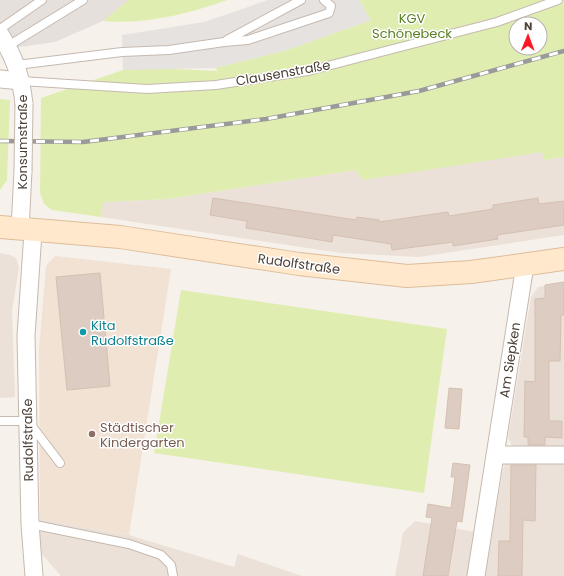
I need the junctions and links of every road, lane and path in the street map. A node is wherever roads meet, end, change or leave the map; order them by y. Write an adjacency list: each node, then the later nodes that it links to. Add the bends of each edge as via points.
1 (42, 0): 6 (lane)
2 (83, 0): 7 (lane)
3 (301, 0): 8 (lane)
4 (324, 0): 8 (lane, via 331,6 329,13 248,40)
5 (558, 0): 9 (lane, Clausenstraße, via 497,22 308,71 223,84 147,89)
6 (0, 29)
7 (4, 40): 9 (street, Konsumstraße)
8 (224, 42): 9 (lane, via 169,50 122,52)
9 (19, 73): 10 (street, Clausenstraße); 11 (street, Konsumstraße, bridge, via 24,104 23,171)
10 (0, 79)
11 (18, 230): 13 (street, Rudolfstraße, via 120,238 300,264 407,276); 15 (street, Rudolfstraße, via 26,336)
12 (564, 259): 13 (street, Rudolfstraße)
13 (525, 265): 16 (street, Am Siepken)
14 (0, 421): 15 (lane)
15 (28, 421): 18 (lane); 19 (street, Rudolfstraße)
16 (496, 455): 17 (street); 22 (street, Am Siepken)
17 (564, 455)
18 (60, 463)
19 (30, 524): 20 (street, Rudolfstraße); 21 (lane, via 129,544 161,555 171,565)
20 (34, 576)
21 (173, 576)
22 (476, 576)

